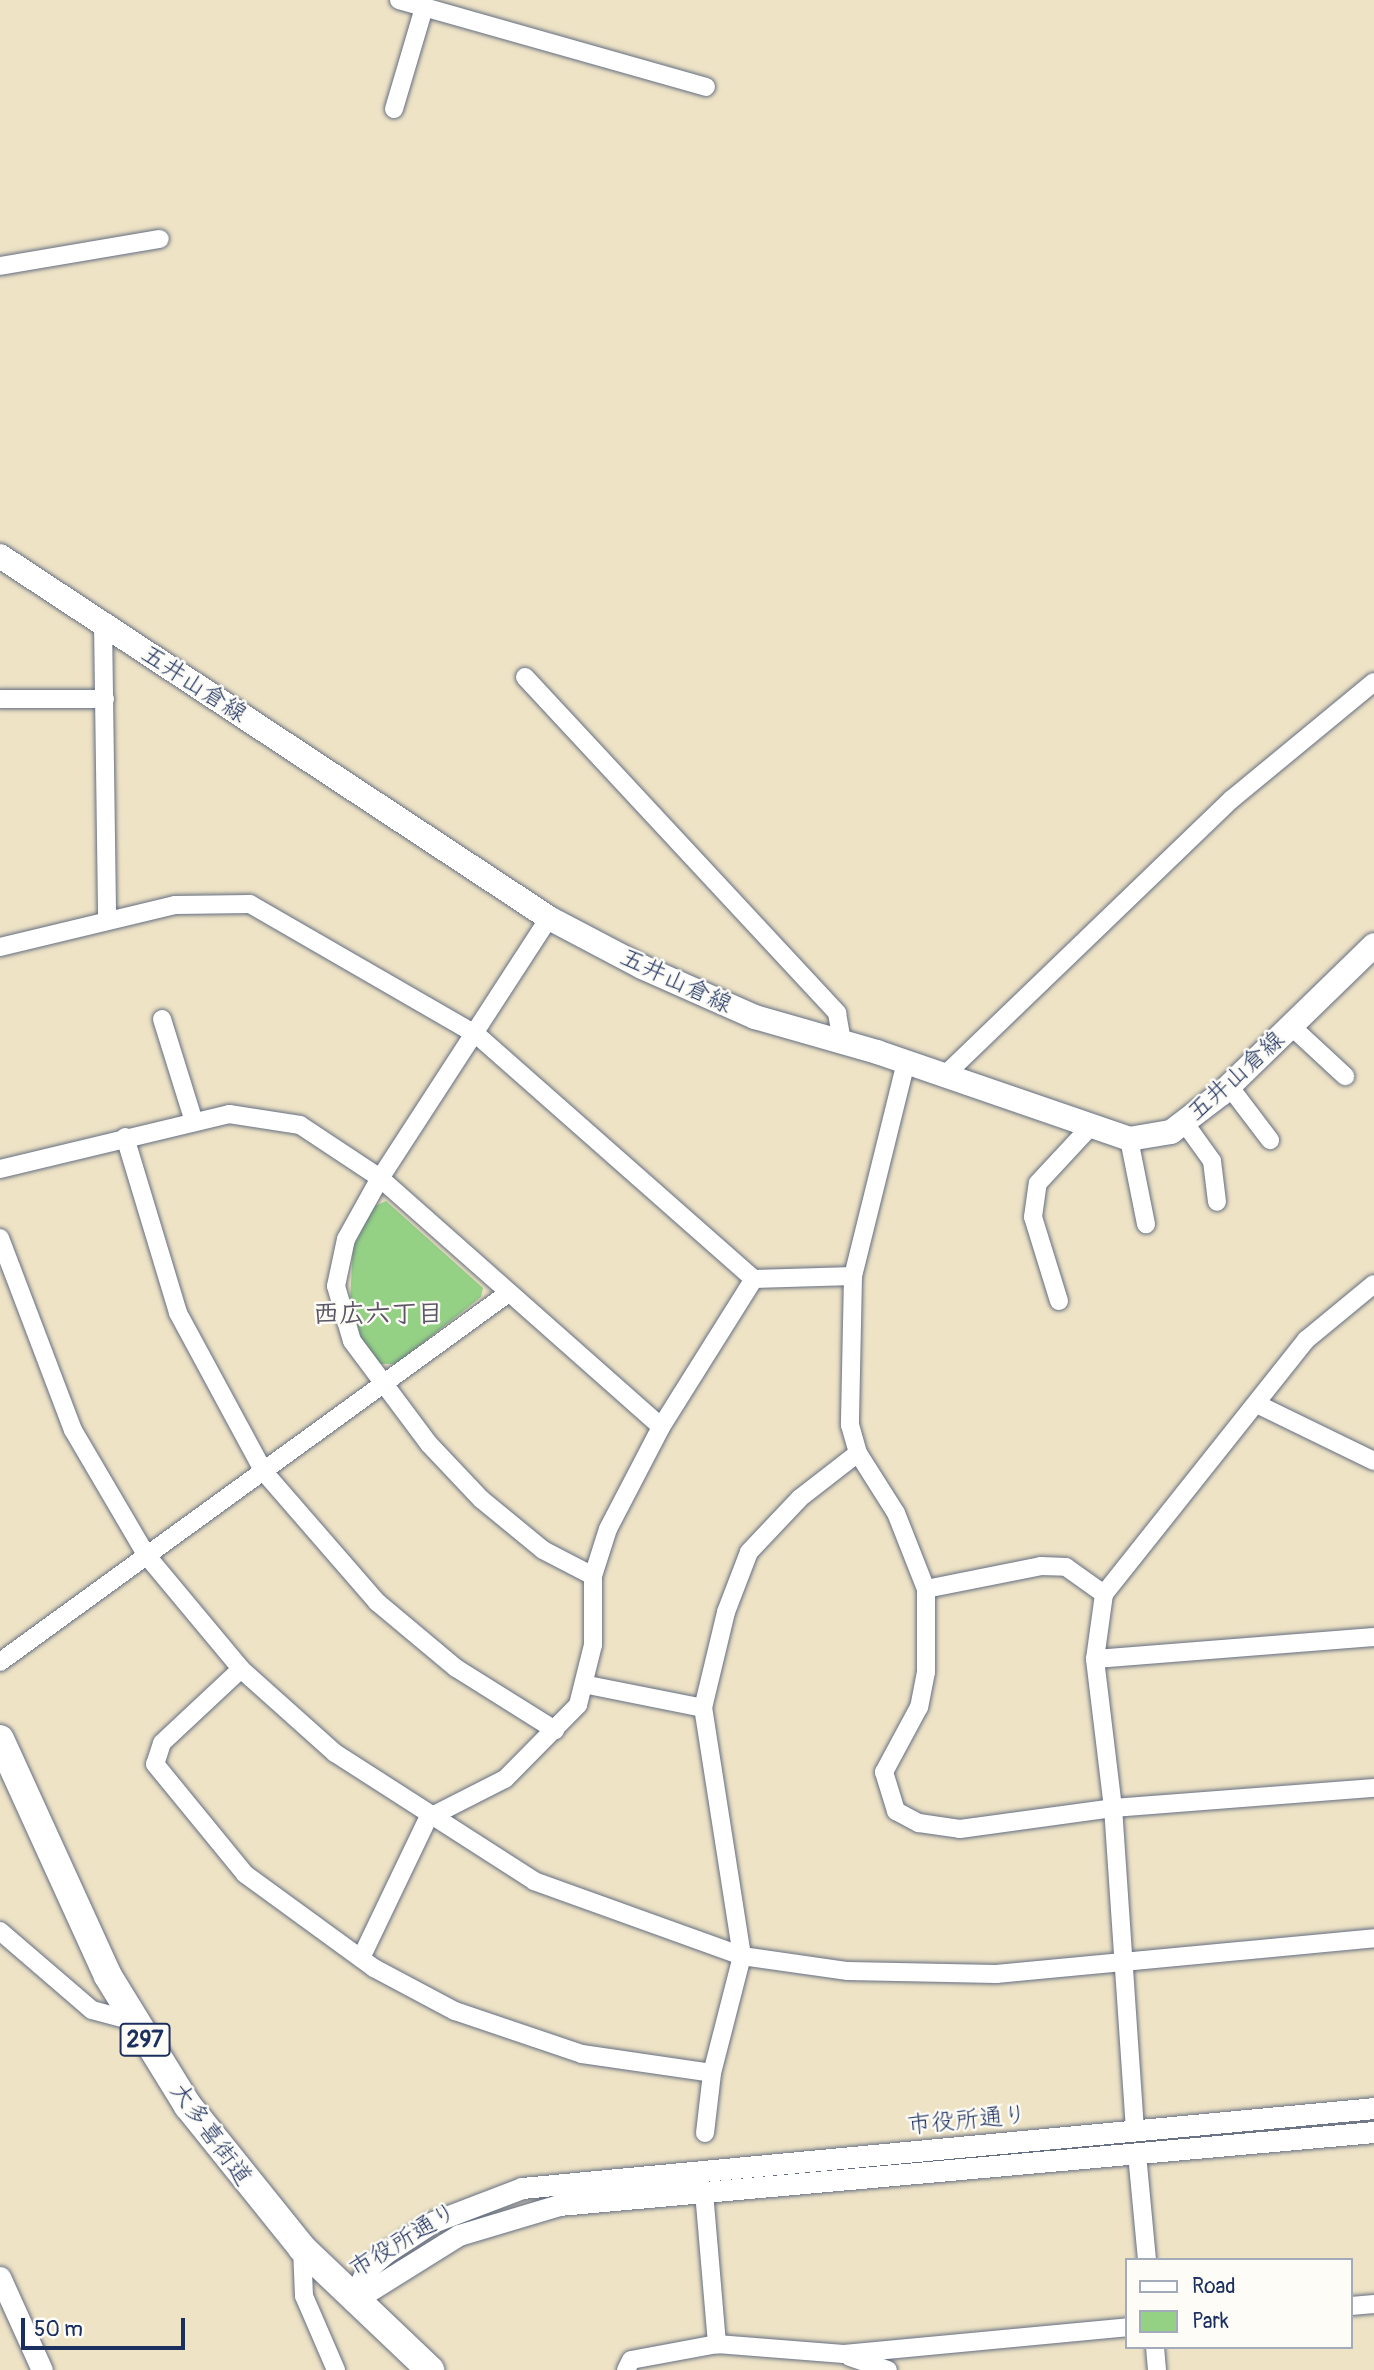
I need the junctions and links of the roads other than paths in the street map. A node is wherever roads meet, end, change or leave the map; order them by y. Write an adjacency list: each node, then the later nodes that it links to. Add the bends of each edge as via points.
1 (399, 0): 2 (street)
2 (424, 8): 3 (street); 4 (street)
3 (706, 86)
4 (394, 109)
5 (160, 239): 6 (street)
6 (0, 266)
7 (0, 556): 8 (main road, 五井山倉線)
8 (103, 623): 12 (street); 14 (main road, 五井山倉線)
9 (525, 677): 20 (street, via 837,1013)
10 (1374, 682): 22 (street, via 1232,799)
11 (0, 699): 12 (street)
12 (104, 699): 13 (street)
13 (107, 917): 16 (street); 19 (street, via 216,901 250,904)
14 (550, 918): 19 (street); 20 (main road, 五井山倉線, via 755,1017)
15 (1374, 945): 18 (main road, 五井山倉線)
16 (0, 947)
17 (162, 1019): 25 (street)
18 (1291, 1026): 23 (street); 24 (main road, 五井山倉線)
19 (477, 1035): 32 (street); 37 (street)
20 (842, 1041): 21 (main road, 五井山倉線)
21 (906, 1062): 22 (main road, 五井山倉線); 36 (street)
22 (945, 1075): 27 (main road, 五井山倉線)
23 (1345, 1076)
24 (1230, 1086): 26 (main road, 五井山倉線); 30 (street)
25 (194, 1122): 28 (street); 32 (street, via 229,1114 300,1125)
26 (1184, 1122): 29 (main road, 五井山倉線, via 1171,1132); 33 (street, via 1212,1161)
27 (1091, 1126): 29 (main road, 五井山倉線); 40 (street, via 1038,1183 1033,1217)
28 (125, 1137): 31 (street); 46 (street, via 178,1313)
29 (1129, 1139): 34 (street)
30 (1270, 1140)
31 (0, 1169)
32 (380, 1178): 39 (street); 41 (street, via 346,1238 336,1286 352,1341)
33 (1217, 1202)
34 (1146, 1224)
35 (0, 1238): 47 (street, via 73,1430)
36 (853, 1276): 37 (street); 44 (street, via 850,1425)
37 (754, 1279): 43 (street)
38 (1374, 1284): 42 (street, via 1306,1340)
39 (507, 1294): 41 (street); 43 (street)
40 (1059, 1301)
41 (382, 1385): 46 (street); 48 (street, via 481,1499 543,1550)
42 (1257, 1404): 45 (street); 50 (street)
43 (661, 1427): 48 (street, via 629,1482)
44 (858, 1453): 49 (street, via 896,1513); 56 (street, via 800,1498 748,1552)
45 (1374, 1461)
46 (264, 1472): 47 (street); 57 (street, via 377,1602 456,1668)
47 (148, 1556): 53 (street); 54 (street)
48 (593, 1576): 55 (street)
49 (926, 1589): 50 (street, via 1041,1566 1066,1567); 60 (street, via 926,1672 919,1707 884,1772 896,1811 919,1823 960,1829)
50 (1104, 1594): 52 (street)
51 (1374, 1637): 52 (street)
52 (1095, 1660): 60 (street)
53 (0, 1662)
54 (241, 1669): 61 (street, via 335,1754); 65 (street, via 162,1743 155,1764 245,1874)
55 (588, 1685): 56 (street); 57 (street)
56 (703, 1708): 64 (street)
57 (555, 1730): 61 (street, via 505,1779)
58 (0, 1740): 67 (highway, 大多喜街道 / 297)
59 (1374, 1788): 60 (street)
60 (1112, 1808): 66 (street)
61 (428, 1818): 64 (street, via 534,1881); 65 (street)
62 (0, 1930): 67 (street, via 92,2010)
63 (1374, 1938): 66 (street)
64 (741, 1956): 66 (street, via 848,1971 982,1974); 68 (street)
65 (361, 1958): 68 (street, via 454,2011 582,2054)
66 (1125, 1963): 70 (street)
67 (133, 2021): 75 (highway, 大多喜街道 / 297, via 238,2174)
68 (712, 2073): 72 (street)
69 (1374, 2108): 70 (street, 市役所通り)
70 (1135, 2130): 78 (street, 市役所通り, via 523,2188 442,2218 387,2252 366,2270)
71 (1374, 2132): 73 (street, 市役所通り)
72 (705, 2133)
73 (1137, 2154): 74 (street, 市役所通り); 76 (street)
74 (704, 2192): 78 (street, 市役所通り, via 559,2205 497,2220 451,2239); 82 (street)
75 (302, 2248): 78 (highway, 大多喜街道 / 297); 86 (street, via 304,2296)
76 (1147, 2258)
77 (0, 2277): 85 (street)
78 (353, 2301): 87 (highway, 大多喜街道 / 297)
79 (1374, 2304): 80 (street)
80 (1353, 2306)
81 (1126, 2327): 84 (street)
82 (717, 2344): 84 (street); 88 (street, via 631,2360)
83 (1155, 2349): 90 (street)
84 (844, 2354): 89 (street)
85 (41, 2370)
86 (336, 2370)
87 (430, 2370)
88 (626, 2370)
89 (888, 2370)
90 (1157, 2370)

